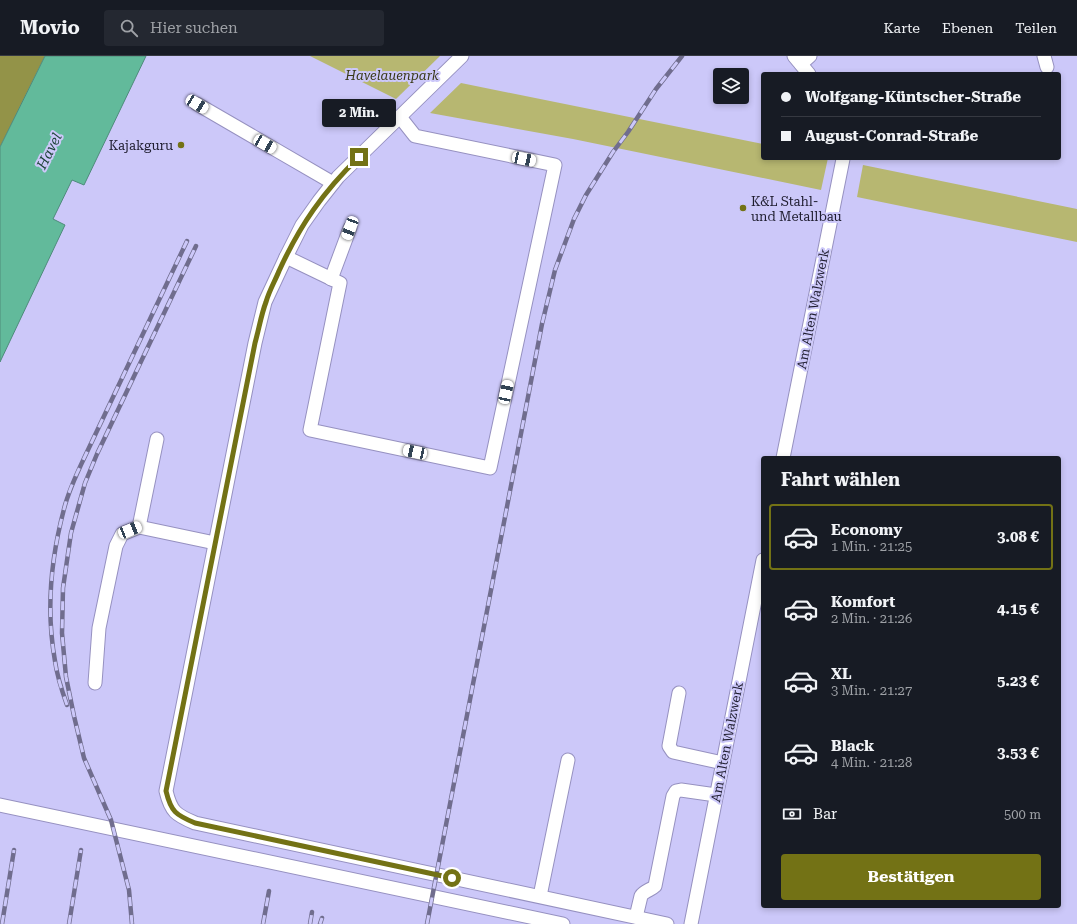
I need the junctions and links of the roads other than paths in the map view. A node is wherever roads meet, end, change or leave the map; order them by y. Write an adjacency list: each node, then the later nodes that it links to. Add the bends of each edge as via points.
1 (462, 56): 5 (street)
2 (801, 59): 3 (street)
3 (808, 72)
4 (197, 104): 7 (street)
5 (400, 117): 7 (street); 10 (street, via 415,136 555,165 490,468 310,430 340,283)
6 (843, 160): 12 (street, Am Alten Walzwerk)
7 (333, 183): 9 (street, via 302,225)
8 (350, 228): 10 (street)
9 (286, 257): 10 (street); 14 (street, via 266,302 255,343)
10 (331, 279)
11 (156, 439): 13 (street)
12 (784, 456)
13 (139, 527): 14 (street); 16 (street, via 122,534 116,546 99,628)
14 (215, 543): 22 (street, via 166,791 169,804 179,816 195,823)
15 (761, 570): 19 (street, Am Alten Walzwerk)
16 (95, 683)
17 (679, 693): 19 (street, via 669,746 672,752)
18 (568, 760): 22 (street)
19 (722, 762): 20 (street, Am Alten Walzwerk)
20 (716, 796): 23 (street, via 676,791 655,886 641,896); 27 (street, Am Alten Walzwerk)
21 (0, 805): 24 (street)
22 (540, 896): 23 (street)
23 (636, 917): 26 (street)
24 (514, 919): 25 (street)
25 (563, 924)
26 (667, 924)
27 (691, 924)

